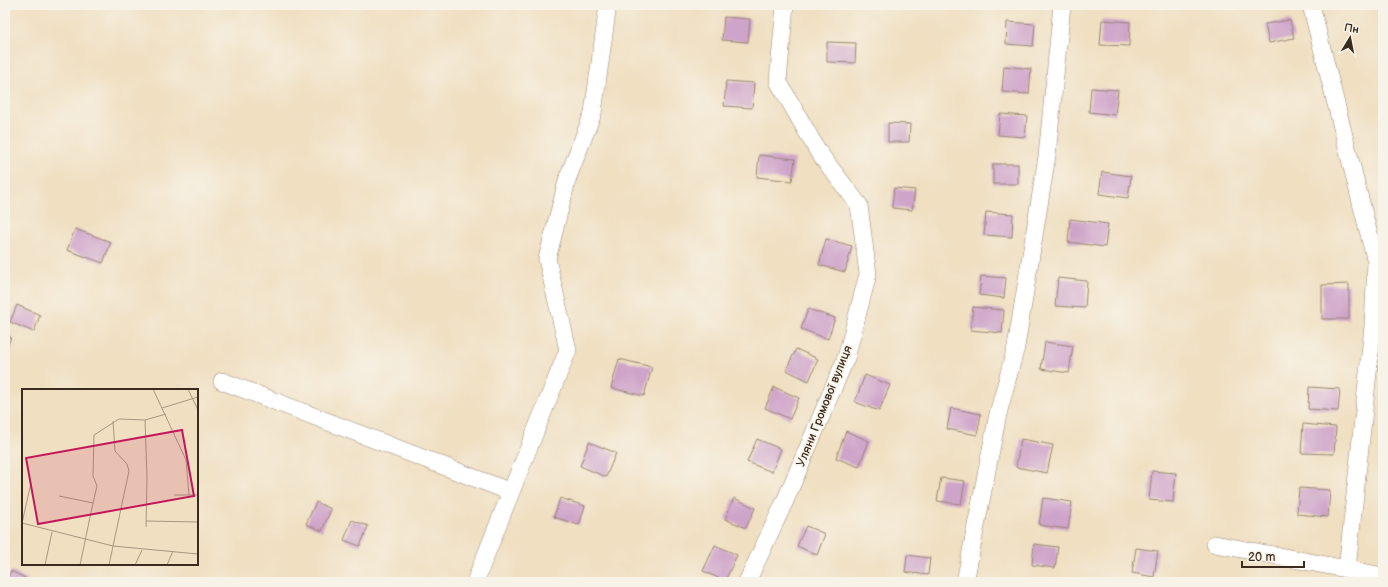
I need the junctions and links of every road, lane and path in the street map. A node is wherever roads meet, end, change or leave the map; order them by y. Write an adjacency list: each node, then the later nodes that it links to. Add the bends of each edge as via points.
1 (608, 5): 7 (street, via 594,113 568,177 547,259 568,350)
2 (785, 5): 12 (street, Уляни Громової вулиця, via 778,81 819,153 859,205 868,274 846,358 785,501)
3 (1062, 5): 13 (street, via 1047,156 1016,347 998,414)
4 (1311, 5): 5 (street, via 1376,262)
5 (1378, 326): 9 (street)
6 (222, 381): 7 (street)
7 (511, 492): 11 (street)
8 (1214, 544): 9 (street)
9 (1348, 569): 10 (street)
10 (1383, 576)
11 (475, 582)
12 (746, 582)
13 (965, 582)

